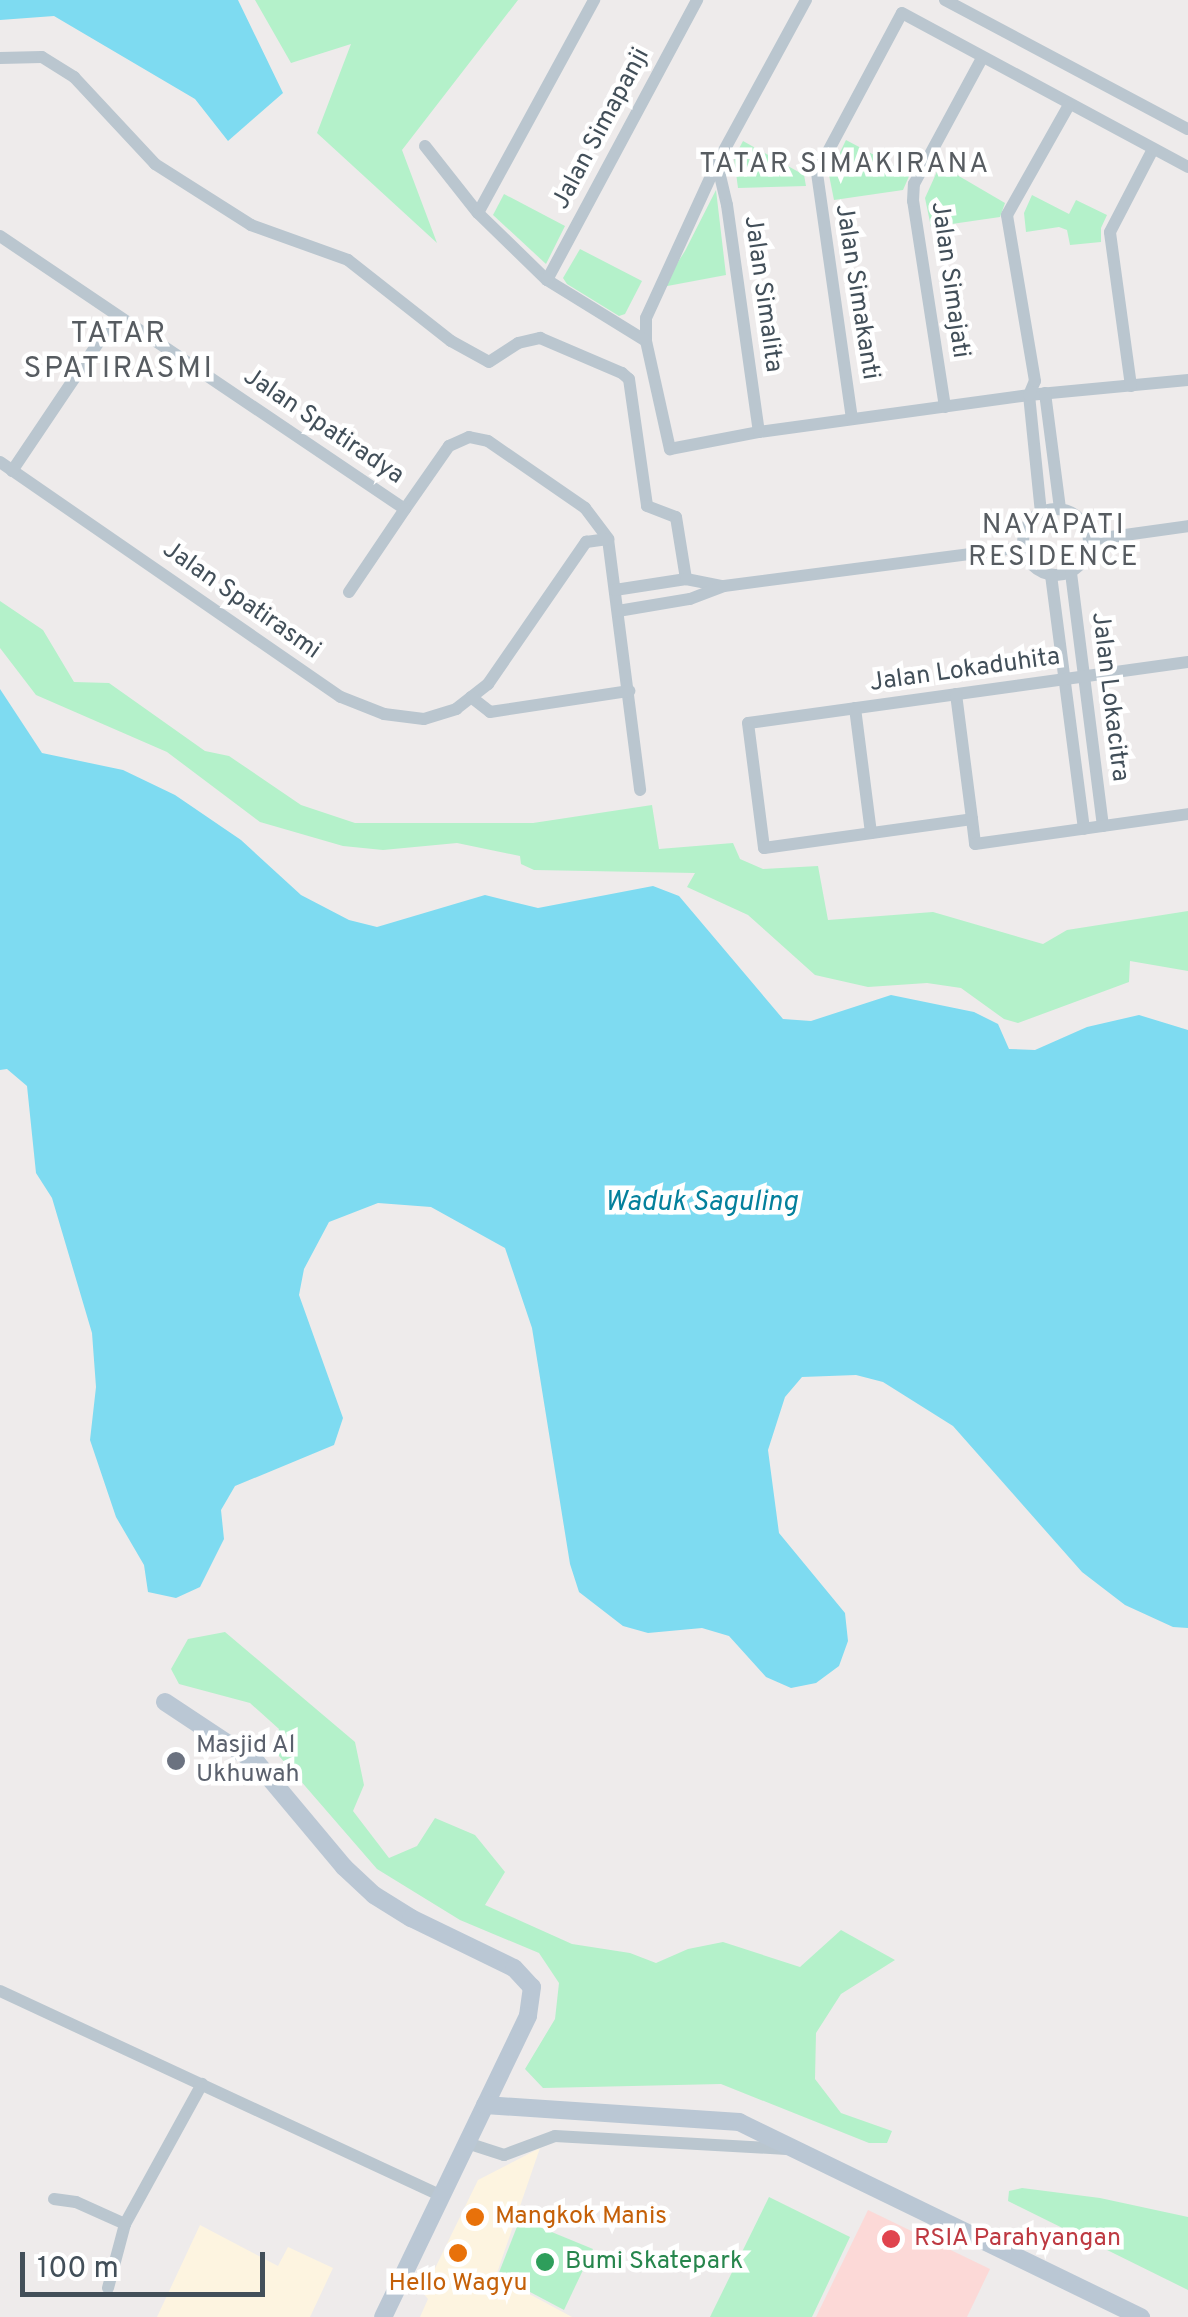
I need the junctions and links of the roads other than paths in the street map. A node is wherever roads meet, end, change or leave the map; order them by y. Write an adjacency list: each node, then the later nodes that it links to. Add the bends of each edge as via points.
1 (594, 0): 13 (street)
2 (697, 0): 15 (street, Jalan Simapanji)
3 (806, 0): 11 (street)
4 (945, 0): 8 (street)
5 (0, 58): 35 (street, via 42,57 74,77 156,164 251,225 348,260 488,362 540,338 622,373 630,380 647,506 676,517)
6 (982, 58): 7 (street); 22 (street, Jalan Simajati, via 914,184); 23 (street, Jalan Simakanti, via 902,13 817,172)
7 (1070, 105): 10 (street); 20 (street, via 1008,214)
8 (1188, 129)
9 (424, 146): 13 (street)
10 (1153, 149): 12 (street); 19 (street, via 1110,232)
11 (717, 163): 17 (street, via 653,294); 24 (street, Jalan Simalita)
12 (1188, 167)
13 (478, 213): 15 (street)
14 (0, 236): 16 (street, Jalan Spatiradya)
15 (547, 280): 17 (street)
16 (116, 316): 25 (street); 26 (street, Jalan Spatiradya)
17 (646, 341): 24 (street, via 670,449)
18 (1188, 380): 19 (street)
19 (1131, 386): 21 (street)
20 (1032, 388): 21 (street); 22 (street); 28 (street)
21 (1046, 393): 27 (street)
22 (945, 406): 23 (street)
23 (852, 419): 24 (street)
24 (759, 432)
25 (6, 467): 45 (street, Jalan Spatirasmi, via 341,698 424,719)
26 (404, 509): 30 (street, Jalan Spatiradya, via 449,446 469,437 488,440 585,508); 38 (street, Jalan Spatiradya)
27 (1060, 509): 28 (street); 31 (street, via 1083,523)
28 (1040, 513): 32 (street, via 1027,528)
29 (1188, 526): 31 (street)
30 (608, 539): 37 (street); 45 (street, Jalan Spatirasmi, via 586,542 488,684)
31 (1090, 540): 33 (street, via 1084,560)
32 (1024, 547): 34 (street, via 1036,568); 36 (street)
33 (1070, 573): 34 (street); 41 (street, Jalan Lokacitra)
34 (1051, 575): 42 (street, Jalan Lokacitra)
35 (686, 579): 36 (street); 37 (street)
36 (724, 586): 39 (street)
37 (615, 590): 39 (street)
38 (349, 592)
39 (618, 611): 43 (street)
40 (1188, 662): 41 (street, Jalan Lokaduhita)
41 (1084, 677): 42 (street, Jalan Lokaduhita); 50 (street, Jalan Lokacitra)
42 (1064, 680): 44 (street, Jalan Lokaduhita); 51 (street, Jalan Lokacitra)
43 (629, 691): 45 (street, via 490,712); 47 (street)
44 (956, 694): 46 (street, Jalan Lokaduhita); 49 (street)
45 (471, 697)
46 (855, 708): 52 (street); 52 (street, Jalan Lokaduhita, via 748,723 764,848)
47 (640, 790)
48 (1188, 814): 50 (street)
49 (972, 819): 51 (street, via 975,844); 52 (street)
50 (1104, 826): 51 (street)
51 (1084, 828)
52 (871, 833)
53 (165, 1702): 56 (street, via 256,1763 374,1895 525,1975 532,2001)
54 (0, 1991): 55 (street)
55 (202, 2084): 59 (street); 61 (street)
56 (485, 2105): 57 (street); 58 (street, via 724,2118)
57 (467, 2143): 58 (street, via 504,2155 556,2136); 59 (street)
58 (792, 2148): 64 (street)
59 (442, 2196): 63 (street)
60 (54, 2199): 61 (street)
61 (125, 2224): 62 (street)
62 (108, 2288)
63 (382, 2317)
64 (1142, 2317)

